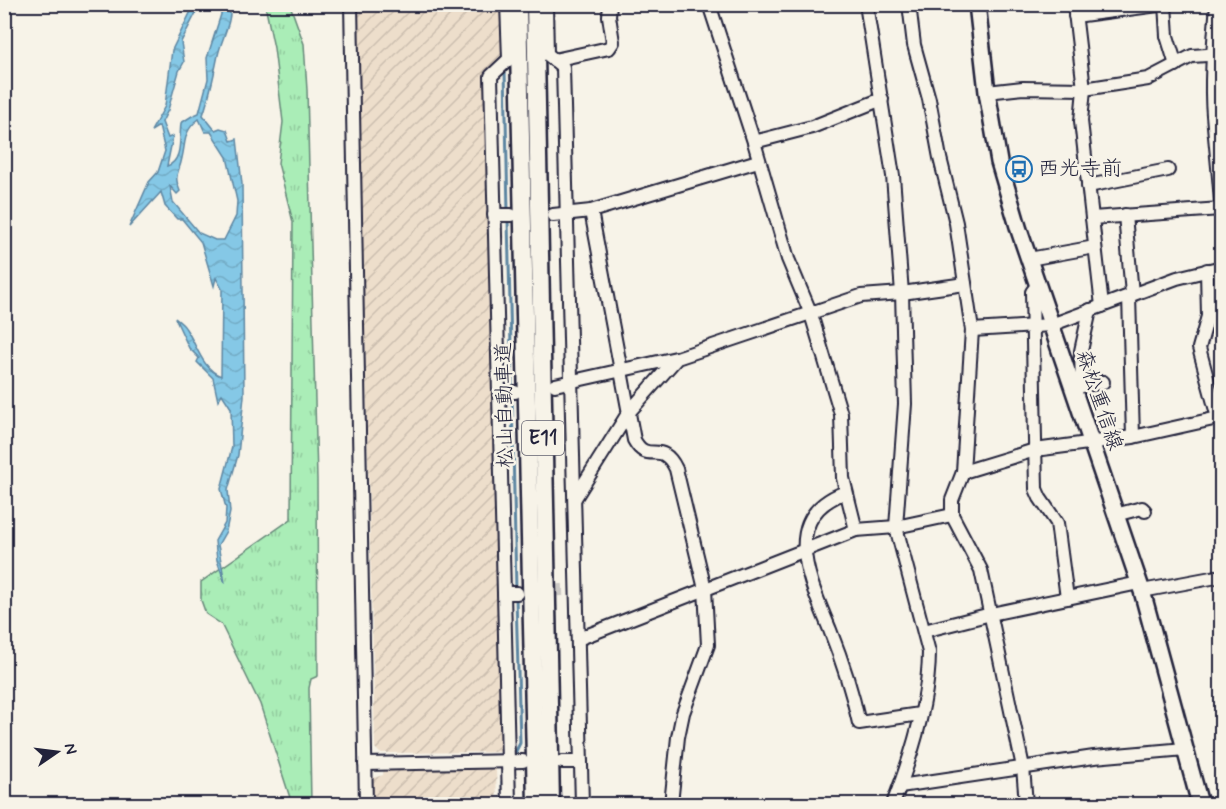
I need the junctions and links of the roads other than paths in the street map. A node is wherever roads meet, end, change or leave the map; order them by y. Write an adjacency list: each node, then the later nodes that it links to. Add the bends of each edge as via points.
1 (351, 4): 83 (street)
2 (507, 4): 27 (street, via 509,59 490,76)
3 (518, 4): 88 (highway, 松山自動車道 / E11)
4 (535, 4): 89 (highway, 松山自動車道 / E11)
5 (546, 4): 15 (street, via 547,54)
6 (610, 4): 15 (street, via 613,42 609,48)
7 (709, 4): 20 (street)
8 (866, 4): 19 (street)
9 (909, 4): 37 (street, via 914,45 956,223)
10 (977, 4): 18 (main road, 森松重信線)
11 (1166, 4): 13 (street); 16 (street, via 1167,36)
12 (1216, 4): 14 (street)
13 (1074, 10): 17 (street)
14 (1217, 55): 16 (street, via 1192,56); 24 (street, via 1213,113)
15 (554, 60): 26 (street, via 562,66)
16 (1176, 65): 17 (street, via 1148,79)
17 (1084, 89): 18 (street, via 1023,88); 23 (street, via 1081,121)
18 (987, 93): 34 (main road, 森松重信線, via 999,162)
19 (882, 99): 20 (street, via 812,127); 39 (street, via 893,176)
20 (754, 142): 21 (street)
21 (758, 161): 25 (street); 42 (street, via 788,259)
22 (1168, 170): 23 (street)
23 (1088, 186): 32 (street)
24 (1221, 209): 30 (street); 31 (street)
25 (591, 211): 26 (street); 47 (street)
26 (566, 214): 29 (street); 48 (street)
27 (494, 215): 28 (street); 53 (street)
28 (511, 215)
29 (553, 215)
30 (1125, 215): 32 (street); 40 (street)
31 (1221, 216)
32 (1092, 218): 33 (street)
33 (1095, 247): 34 (street); 41 (street)
34 (1029, 259): 38 (main road, 森松重信線)
35 (1221, 267): 36 (street)
36 (1207, 270): 40 (street); 55 (street, via 1208,316 1199,348)
37 (965, 284): 39 (street); 45 (street)
38 (1038, 284): 43 (main road, 森松重信線); 44 (street, via 1032,292)
39 (902, 293): 42 (street, via 861,296); 65 (street, via 905,404)
40 (1131, 295): 41 (street); 56 (street)
41 (1096, 308): 43 (street); 51 (street, via 1081,351)
42 (811, 314): 46 (street); 60 (street, via 842,414)
43 (1052, 325): 44 (street); 51 (main road, 森松重信線)
44 (1033, 326): 45 (street); 58 (street)
45 (972, 330): 59 (street)
46 (677, 358): 47 (street); 54 (street)
47 (621, 370): 48 (street); 54 (street)
48 (571, 381): 50 (street); 61 (street)
49 (1103, 382): 51 (street)
50 (555, 385)
51 (1077, 387): 57 (main road, 森松重信線)
52 (515, 392): 53 (street)
53 (498, 393): 72 (street)
54 (629, 412): 61 (street); 70 (street, via 639,450 668,455 676,469)
55 (1220, 420): 56 (street)
56 (1133, 437): 57 (street)
57 (1090, 442): 58 (street); 64 (main road, 森松重信線)
58 (1035, 450): 59 (street); 73 (street, via 1036,489 1057,523)
59 (963, 472): 63 (street, via 952,500)
60 (846, 492): 66 (street); 67 (street, via 814,514)
61 (574, 499): 76 (street, via 569,589)
62 (1145, 511): 64 (street, via 1142,508)
63 (952, 515): 65 (street); 74 (street, via 981,570)
64 (1115, 515): 69 (main road, 森松重信線)
65 (896, 527): 66 (street); 75 (street)
66 (856, 530): 67 (street)
67 (806, 549): 70 (street); 77 (street, via 810,580 844,668 859,723)
68 (1221, 576): 69 (street)
69 (1140, 587): 73 (street); 78 (main road, 森松重信線)
70 (705, 589): 76 (street); 91 (street, via 708,645 683,713)
71 (517, 592): 72 (street)
72 (504, 593): 79 (street)
73 (1067, 598): 74 (street)
74 (991, 614): 75 (street); 84 (street)
75 (924, 631): 77 (street, via 929,674)
76 (578, 639): 82 (street)
77 (920, 714): 85 (street)
78 (1185, 749): 84 (street); 94 (main road, 森松重信線)
79 (508, 761): 80 (street); 83 (street); 87 (street)
80 (523, 761)
81 (562, 762): 82 (street)
82 (581, 762): 90 (street)
83 (365, 764): 86 (street)
84 (1023, 767): 85 (street); 93 (street)
85 (900, 786): 92 (street)
86 (366, 804)
87 (509, 804)
88 (536, 804)
89 (551, 804)
90 (582, 804)
91 (671, 804)
92 (893, 804)
93 (1026, 804)
94 (1200, 804)

